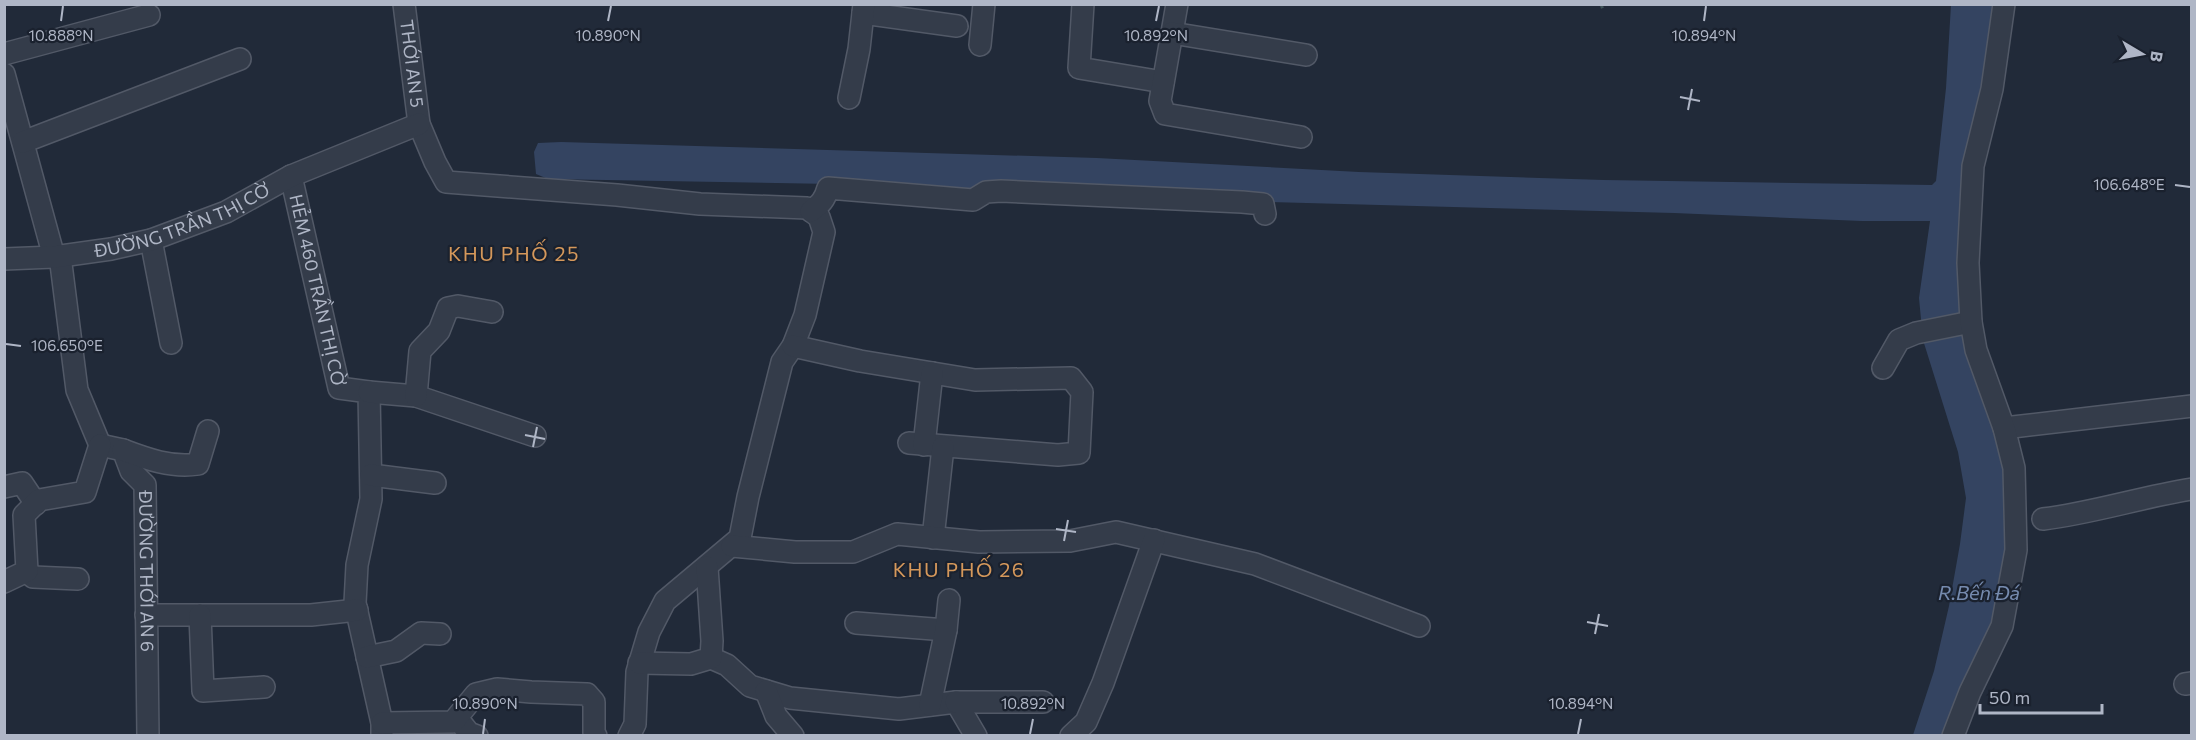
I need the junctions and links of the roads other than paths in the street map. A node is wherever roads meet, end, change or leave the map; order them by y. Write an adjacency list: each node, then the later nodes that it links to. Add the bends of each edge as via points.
1 (404, 4): 17 (street, THỚI AN 5)
2 (984, 4): 10 (street)
3 (1083, 4): 15 (street, via 1079,68)
4 (1177, 4): 9 (street)
5 (2004, 4): 27 (street, via 1992,89 1973,166)
6 (864, 9): 8 (street); 16 (street)
7 (149, 15): 11 (street)
8 (957, 26)
9 (1172, 33): 12 (street); 15 (street)
10 (980, 45)
11 (4, 54)
12 (1306, 55)
13 (240, 59): 19 (street)
14 (4, 74): 19 (street)
15 (1163, 82): 18 (street, via 1160,101 1165,114)
16 (849, 98)
17 (419, 124): 20 (street, ĐƯỜNG TRẦN THỊ CỜ); 21 (street, THỚI AN 5, via 446,182)
18 (1301, 137)
19 (23, 142): 24 (street)
20 (291, 176): 23 (street, ĐƯỜNG TRẦN THỊ CỜ, via 226,212); 32 (street, HẺM 460 TRẦN THỊ CỜ, via 339,388)
21 (811, 211): 22 (street, via 821,204 828,188 973,200 986,192 1001,191 1242,202 1263,204); 29 (street, via 819,217 824,231)
22 (1265, 214)
23 (151, 240): 24 (street, ĐƯỜNG TRẦN THỊ CỜ); 28 (street)
24 (57, 256): 25 (street, ĐƯỜNG TRẦN THỊ CỜ); 38 (street, via 77,390)
25 (4, 259)
26 (492, 312): 33 (street, via 448,308 439,331 420,351)
27 (1969, 322): 30 (street, via 1899,340); 35 (street)
28 (171, 343)
29 (794, 346): 31 (street); 49 (street, via 782,362 740,538)
30 (1883, 368)
31 (932, 373): 39 (street); 39 (street, via 975,380 1071,378 1082,392 1080,453 1058,455)
32 (369, 392): 33 (street); 41 (street, HẺM 460 TRẦN THỊ CỜ)
33 (416, 396): 37 (street)
34 (2192, 406): 35 (street)
35 (2004, 428): 79 (street, via 2014,468 2016,550 2002,626)
36 (208, 431): 40 (street, via 198,464 181,467)
37 (535, 436)
38 (100, 445): 40 (street); 45 (street, via 85,492 39,500)
39 (925, 445): 47 (street)
40 (123, 450): 56 (street, ĐƯỜNG THỚI AN 6, via 131,471 145,485)
41 (371, 475): 42 (street); 55 (street, HẺM 460 TRẦN THỊ CỜ, via 371,499 357,565)
42 (435, 483)
43 (4, 487): 45 (street, via 22,483)
44 (2192, 489): 46 (street)
45 (36, 504): 51 (street, via 24,515)
46 (2043, 519)
47 (933, 538): 48 (street, via 1070,541 1116,532); 49 (street, via 897,534 853,552)
48 (1154, 540): 59 (street, via 1255,564); 78 (street, via 1103,683 1086,722)
49 (732, 546): 50 (street)
50 (706, 567): 63 (street); 64 (street, via 665,601)
51 (27, 571): 52 (street, via 33,577); 53 (street)
52 (78, 579)
53 (4, 582)
54 (949, 600): 60 (street)
55 (357, 610): 57 (street, via 311,615); 62 (street, HẺM 460 TRẦN THỊ CỜ)
56 (146, 615): 57 (street); 72 (street, ĐƯỜNG THỚI AN 6)
57 (200, 615): 65 (street, via 203,692)
58 (856, 623): 60 (street)
59 (1419, 626)
60 (946, 630): 69 (street)
61 (440, 634): 62 (street, via 421,633 396,651)
62 (367, 657): 71 (street, HẺM 460 TRẦN THỊ CỜ)
63 (711, 658): 64 (street, via 691,664); 66 (street, via 727,664 750,686)
64 (639, 663): 75 (street, via 635,724)
65 (264, 687)
66 (766, 691): 69 (street, via 799,699 899,709); 76 (street, via 776,716)
67 (956, 702): 68 (street); 69 (street); 77 (street)
68 (1042, 702)
69 (930, 705)
70 (457, 718): 71 (street, via 453,722); 73 (street, via 469,733); 74 (street, via 476,694 497,688 587,694 594,702)
71 (382, 729)
72 (148, 735)
73 (477, 735)
74 (596, 735)
75 (629, 735)
76 (792, 735)
77 (976, 735)
78 (1071, 735)
79 (1953, 735)

